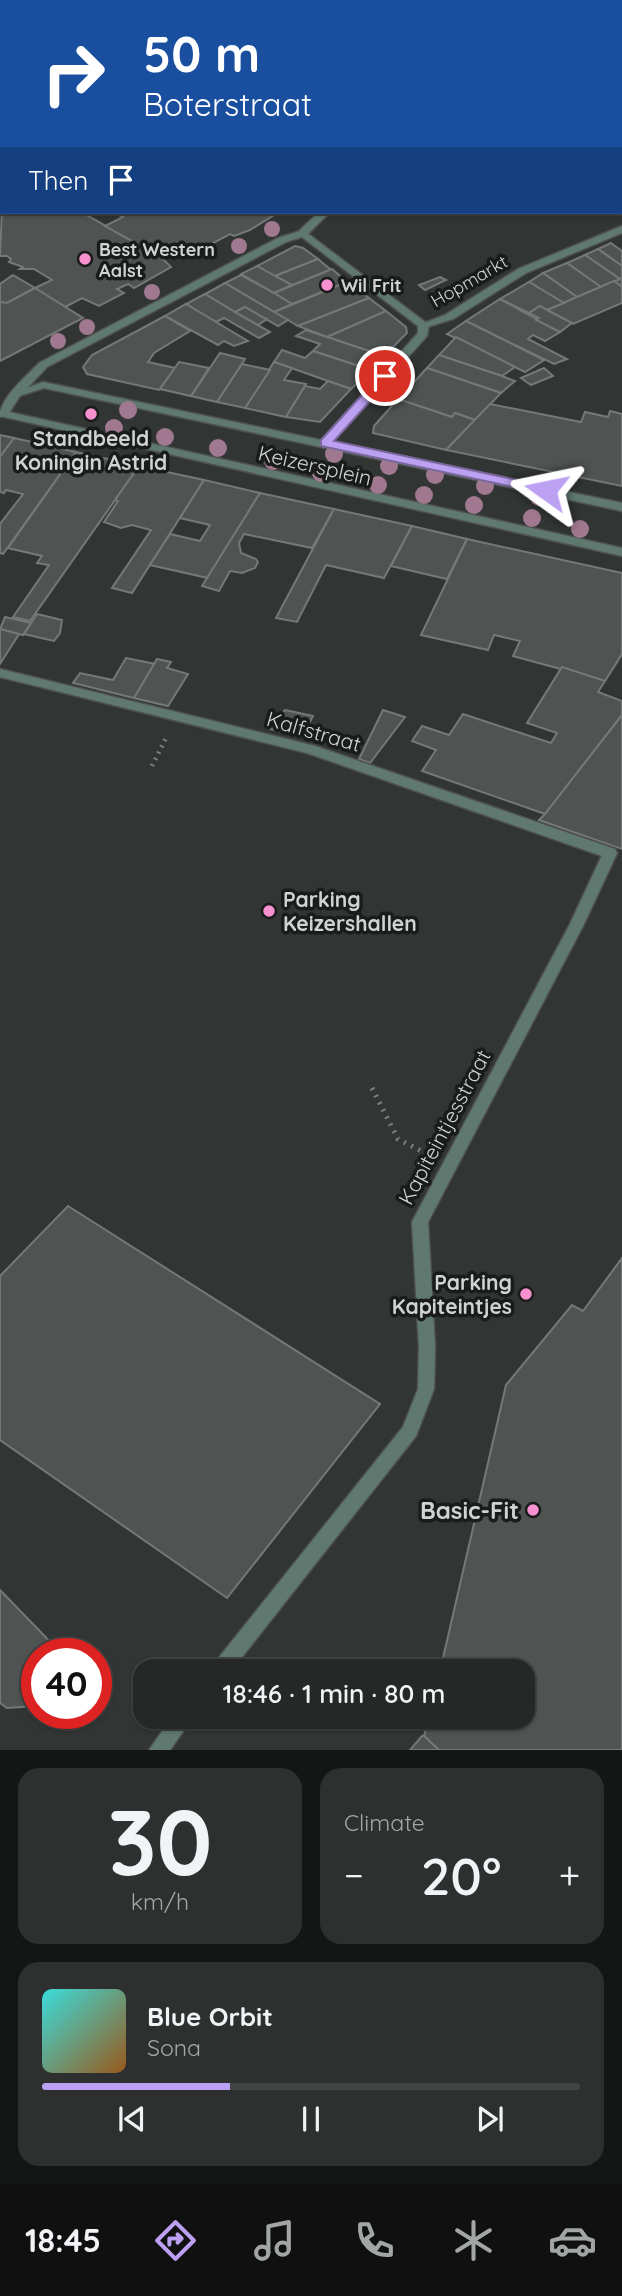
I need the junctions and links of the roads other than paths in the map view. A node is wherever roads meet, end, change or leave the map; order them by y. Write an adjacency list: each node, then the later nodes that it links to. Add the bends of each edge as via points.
1 (323, 214): 3 (street)
2 (622, 229): 4 (street, Hopmarkt, via 522,271 449,317)
3 (303, 233): 4 (street, Hopmarkt); 5 (street, via 43,365)
4 (424, 325): 7 (street, via 423,334)
5 (16, 394): 6 (street); 7 (street, Keizersplein, via 43,385)
6 (2, 414): 9 (street, Keizersplein)
7 (325, 443): 8 (street, Keizersplein)
8 (622, 507)
9 (622, 552)
10 (0, 673): 11 (street, Kalfstraat, via 310,749)
11 (610, 853): 12 (street, Kapiteintjesstraat, via 419,1222 426,1389 410,1431)
12 (230, 1659)
13 (175, 1729): 14 (street)
14 (158, 1750)

